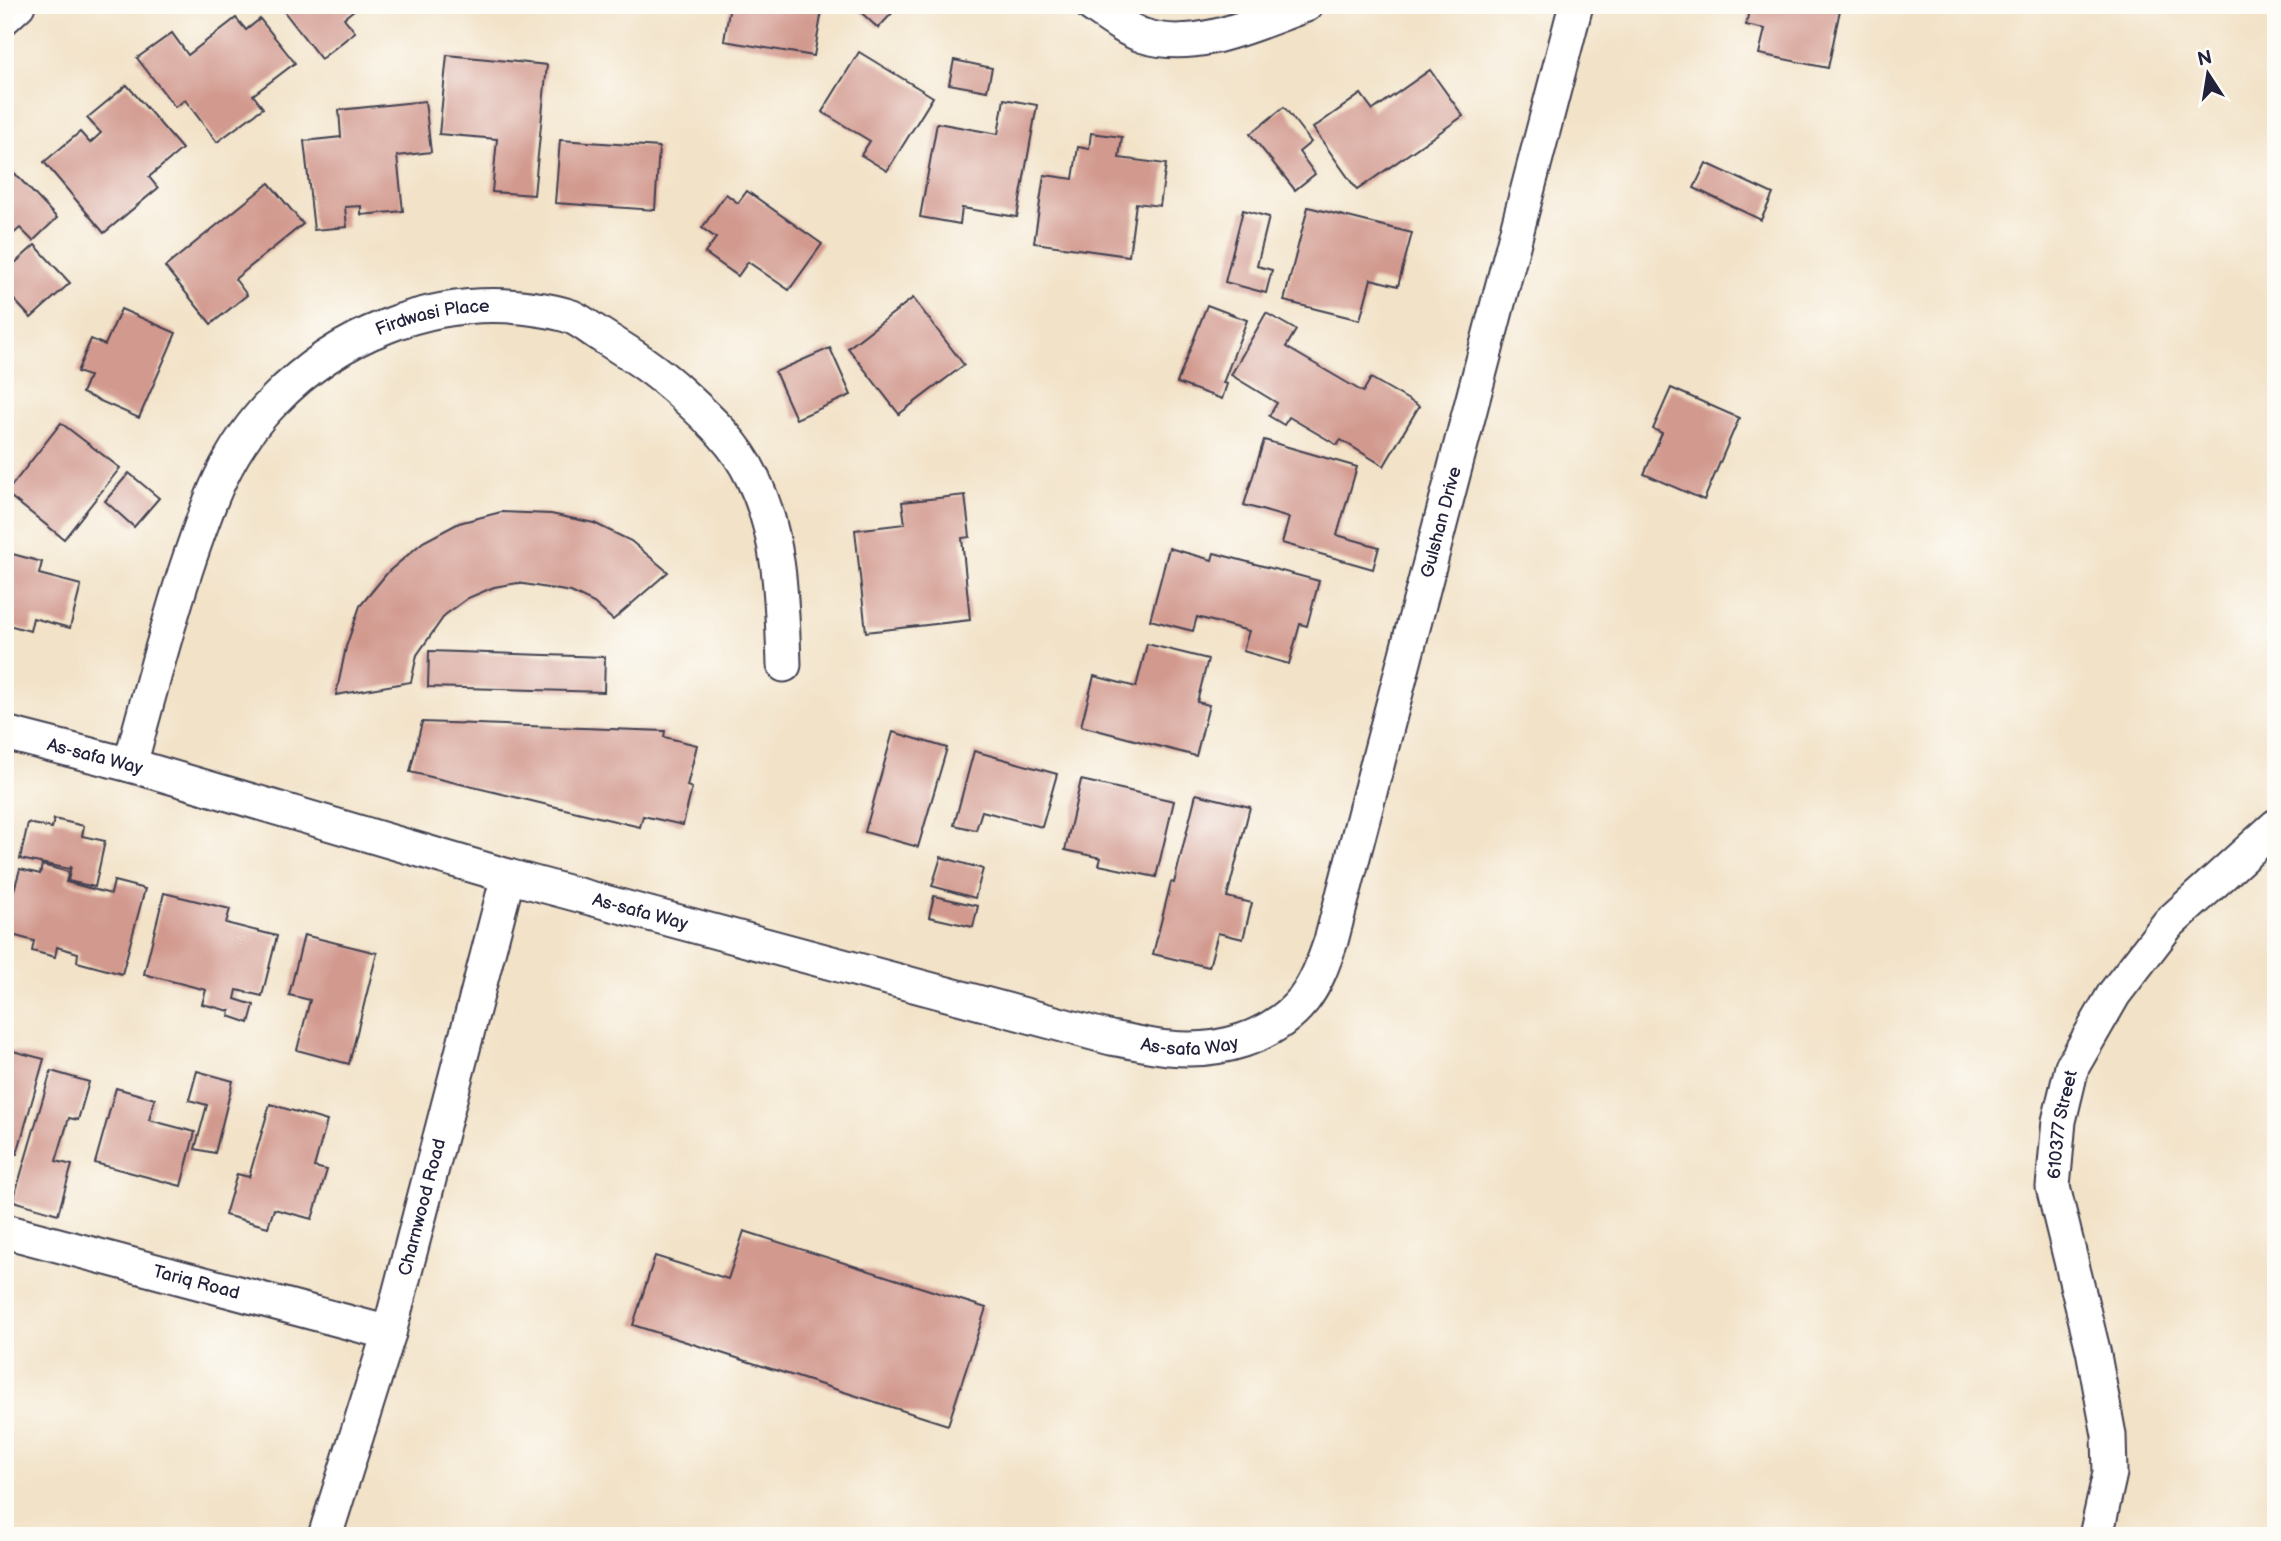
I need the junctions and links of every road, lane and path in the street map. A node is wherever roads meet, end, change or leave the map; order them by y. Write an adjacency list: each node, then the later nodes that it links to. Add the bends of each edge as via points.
1 (18, 5): 5 (street)
2 (1093, 5): 3 (street, via 1143,36 1174,41 1207,38)
3 (1306, 5)
4 (1576, 5): 11 (street, Gulshan Drive, via 1331,941 1320,972 1303,999)
5 (5, 17)
6 (783, 665): 8 (street, Firdwasi Place, via 782,601 769,524 751,475 718,427 655,369 573,317 504,306 461,308 380,328 342,347 305,371 245,434 206,511 174,604)
7 (5, 733): 8 (street, As-safa Way)
8 (130, 765): 10 (street, As-safa Way)
9 (2276, 826): 15 (street, 610377 Street, via 2168,924 2114,994 2072,1067 2059,1121 2053,1186 2109,1435 2110,1473)
10 (508, 876): 11 (street, As-safa Way, via 1111,1038 1170,1048 1210,1048 1251,1039); 13 (street, Charnwood Road)
11 (1277, 1023)
12 (5, 1231): 13 (street, Tariq Road)
13 (389, 1333): 14 (street, Charnwood Road)
14 (325, 1536)
15 (2096, 1536)

